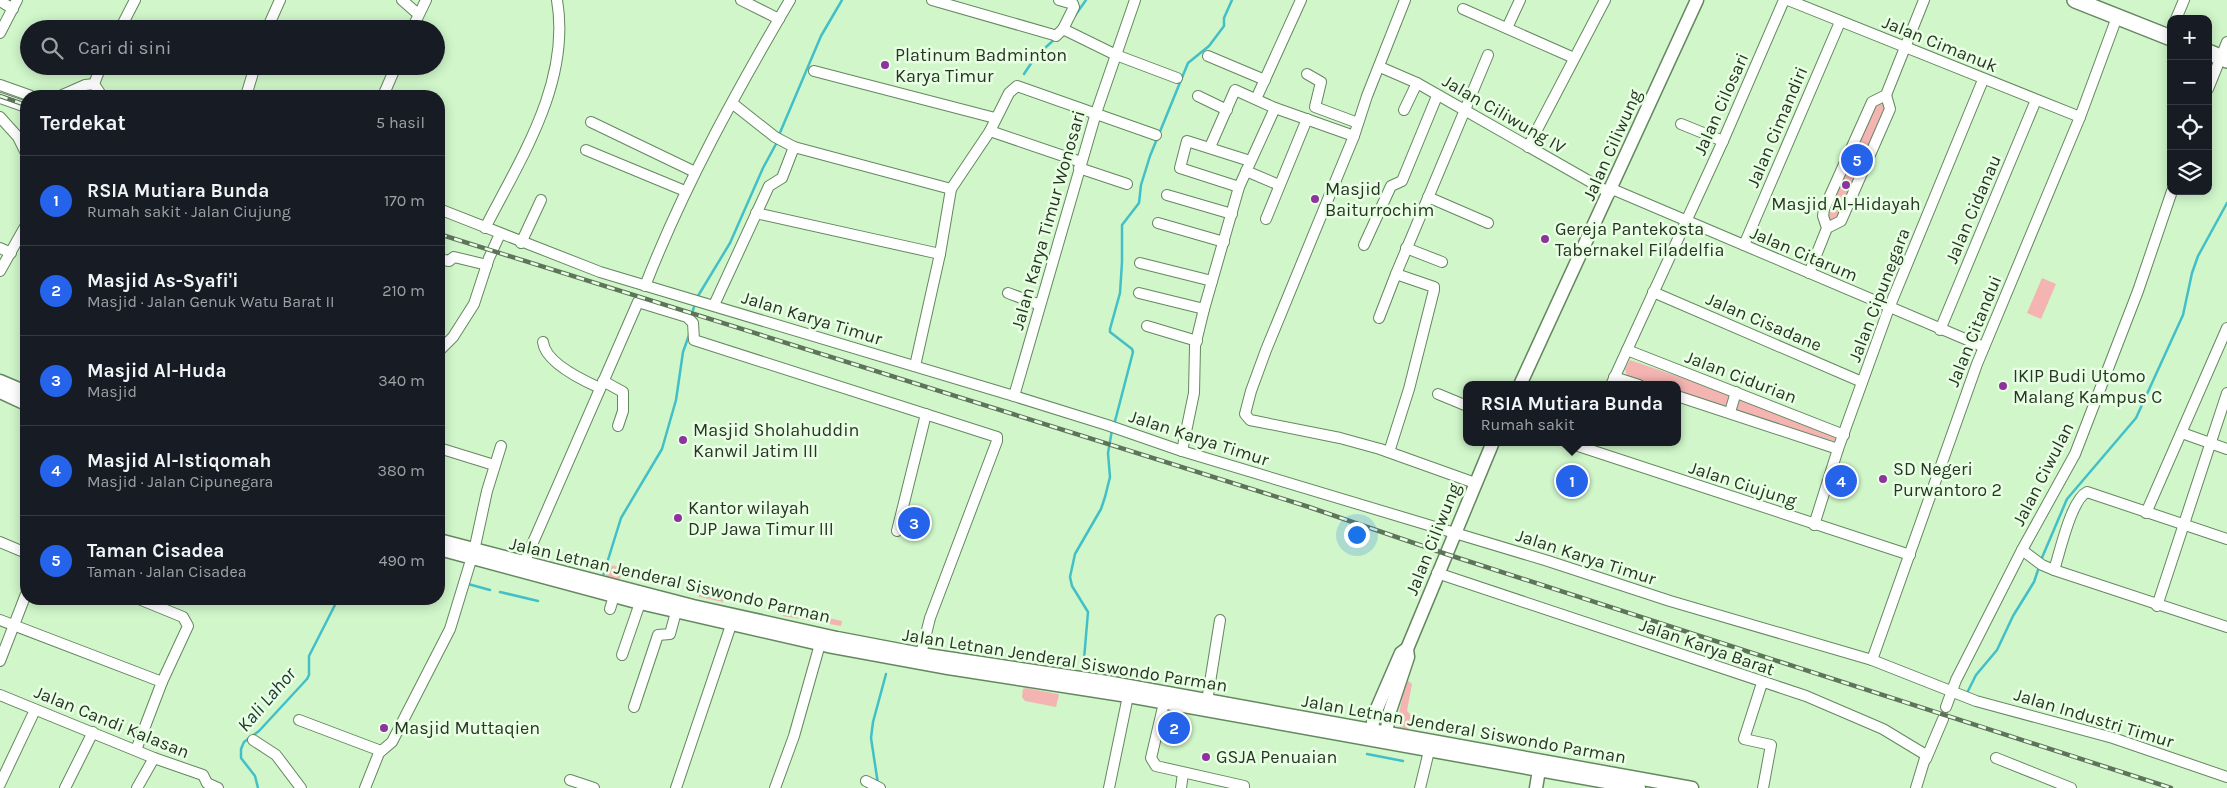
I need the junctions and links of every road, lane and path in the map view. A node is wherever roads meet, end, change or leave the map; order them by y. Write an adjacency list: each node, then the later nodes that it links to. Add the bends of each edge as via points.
1 (135, 0): 29 (street)
2 (280, 0): 30 (street)
3 (402, 0): 25 (street)
4 (426, 0): 25 (street)
5 (557, 0): 111 (street, via 560,29 552,83 530,141)
6 (740, 0): 28 (street)
7 (790, 0): 28 (street)
8 (932, 0): 34 (street, via 1054,36)
9 (1059, 0): 34 (street, via 1074,7)
10 (1136, 0): 39 (street, Jalan Karya Timur Wonosari)
11 (1302, 0): 52 (street)
12 (1405, 0): 44 (street)
13 (1520, 0): 33 (street)
14 (1605, 0): 43 (street)
15 (1697, 0): 98 (main road, Jalan Ciliwung)
16 (1784, 0): 86 (street, Jalan Cilosari)
17 (1788, 0): 32 (street, Jalan Cimanuk)
18 (1924, 0): 38 (street)
19 (2075, 0): 22 (highway)
20 (2184, 0): 26 (street)
21 (0, 1): 23 (street)
22 (2092, 3): 27 (highway)
23 (15, 5): 35 (street)
24 (1463, 8): 33 (street)
25 (418, 14): 31 (street)
26 (2178, 15)
27 (2117, 17): 36 (highway); 75 (street, Jalan Citandui)
28 (779, 19): 68 (street)
29 (125, 20)
30 (271, 20)
31 (416, 20)
32 (1840, 22): 38 (street, Jalan Cimanuk); 118 (street, Jalan Cimandiri)
33 (1507, 28): 43 (street)
34 (1063, 29): 39 (street)
35 (0, 33)
36 (2167, 34)
37 (2227, 42): 42 (street)
38 (1905, 47): 53 (street, Jalan Cimanuk); 62 (street)
39 (1116, 55): 51 (street); 74 (street, Jalan Karya Timur Wonosari)
40 (1488, 55): 73 (street)
41 (1208, 56): 52 (street)
42 (2218, 56): 50 (street)
43 (1574, 58): 89 (street)
44 (1380, 67): 54 (street, Jalan Ciliwung IV); 80 (street)
45 (814, 71): 77 (street)
46 (1308, 74): 80 (street, via 1321,82 1314,104 1316,108)
47 (98, 75): 55 (street)
48 (252, 75): 59 (street)
49 (392, 75): 60 (street)
50 (2212, 76)
51 (1177, 78)
52 (1265, 80): 66 (street)
53 (1983, 80): 67 (street, Jalan Cimanuk); 137 (street, Jalan Cipunegara)
54 (1417, 83): 64 (street, Jalan Ciliwung IV); 72 (street)
55 (94, 84): 57 (street); 58 (street)
56 (0, 86): 61 (street)
57 (74, 90)
58 (98, 90)
59 (248, 90)
60 (386, 90)
61 (20, 92)
62 (1886, 95): 112 (street, via 1890,109 1841,221); 112 (street, via 1872,102 1824,209)
63 (1198, 96): 71 (street)
64 (1437, 96): 73 (street, Jalan Ciliwung IV); 117 (street, via 1402,181 1392,185)
65 (0, 98): 69 (street)
66 (1256, 99): 70 (street); 71 (street, via 1235,90)
67 (2036, 100): 75 (street, Jalan Cimanuk); 142 (street, Jalan Cidanau)
68 (732, 103): 87 (street, via 775,137); 93 (street)
69 (20, 105)
70 (1276, 108): 78 (street); 92 (street)
71 (1227, 110): 88 (street)
72 (1404, 110)
73 (1464, 111): 89 (street, Jalan Ciliwung IV); 102 (street)
74 (1096, 113): 77 (street, via 1017,86 1009,93); 83 (street); 91 (street, Jalan Karya Timur Wonosari)
75 (2080, 117): 146 (street, Jalan Citandui)
76 (0, 118): 85 (street)
77 (996, 118): 82 (street)
78 (1308, 119): 84 (street); 95 (street)
79 (591, 122): 93 (street)
80 (1358, 123): 84 (street)
81 (1681, 124): 86 (street)
82 (990, 131): 91 (street); 97 (street)
83 (1156, 135)
84 (1354, 136): 177 (street, via 1266,350 1245,414 1250,420 1340,438)
85 (20, 140)
86 (1723, 141): 108 (street, Jalan Cilosari)
87 (794, 147): 97 (street); 105 (street, via 782,178 769,186)
88 (1210, 147): 92 (street); 96 (street, via 1188,140 1180,168)
89 (1528, 147): 98 (street, Jalan Ciliwung IV)
90 (586, 150): 99 (street)
91 (1080, 165): 94 (street); 135 (street, Jalan Karya Timur Wonosari)
92 (1248, 166): 95 (street); 96 (street)
93 (695, 172): 99 (street)
94 (1127, 184)
95 (1279, 185): 107 (street)
96 (1239, 188): 106 (street)
97 (951, 189): 122 (street)
98 (1611, 191): 108 (street, Jalan Citarum); 151 (main road, Jalan Ciliwung)
99 (685, 192): 131 (street)
100 (1167, 195): 106 (street)
101 (2171, 195): 190 (street, Jalan Ciwulan, via 2138,291 2075,454)
102 (1428, 197): 110 (street); 120 (street)
103 (541, 200): 116 (street)
104 (445, 211): 111 (street, Jalan Karya Timur)
105 (756, 213): 122 (street); 136 (street)
106 (1232, 214): 115 (street)
107 (1266, 220)
108 (1686, 220): 118 (street, Jalan Citarum); 132 (street, Jalan Cilosari)
109 (1158, 223): 115 (street)
110 (1488, 223)
111 (486, 228): 113 (street, Jalan Karya Timur)
112 (1827, 228): 128 (street)
113 (500, 234): 116 (street, Jalan Karya Timur); 126 (street)
114 (20, 236): 121 (street)
115 (1224, 242): 130 (street)
116 (521, 243): 131 (street, Jalan Karya Timur)
117 (1364, 245)
118 (1744, 245): 128 (street, Jalan Citarum)
119 (0, 248): 121 (street)
120 (1406, 248): 124 (street); 129 (street)
121 (11, 253): 127 (street)
122 (940, 254): 149 (street)
123 (445, 260): 126 (street, via 454,257)
124 (1442, 262)
125 (1140, 263): 130 (street)
126 (487, 265): 145 (street, via 474,304)
127 (0, 271)
128 (1809, 273): 137 (street, Jalan Citarum)
129 (1396, 274): 139 (street); 177 (street, via 1434,287 1434,290)
130 (1212, 281): 138 (street)
131 (645, 286): 136 (street, Jalan Karya Timur)
132 (1653, 292): 147 (street, Jalan Cilosari); 153 (street, Jalan Cisadane)
133 (1008, 293): 135 (street)
134 (1138, 293): 138 (street)
135 (1040, 305): 160 (street, Jalan Karya Timur Wonosari)
136 (714, 306): 149 (street, Jalan Karya Timur)
137 (1889, 308): 142 (street, Jalan Citarum); 153 (street, Jalan Cipunegara)
138 (1204, 310): 143 (street)
139 (1378, 318)
140 (1147, 326): 143 (street)
141 (2227, 328): 148 (street)
142 (1940, 330): 146 (street, Jalan Citarum)
143 (1197, 341): 176 (street, via 1194,393)
144 (543, 342): 154 (street, via 547,356)
145 (445, 345)
146 (1984, 347): 192 (street, Jalan Citandui)
147 (1627, 350): 152 (street, Jalan Cilosari); 157 (street, Jalan Cidurian)
148 (2222, 351): 167 (street)
149 (915, 366): 160 (street, Jalan Karya Timur)
150 (0, 381): 155 (main road)
151 (1522, 381)
152 (1613, 381)
153 (1862, 382): 168 (street, Jalan Cipunegara)
154 (601, 384): 165 (street, via 638,302 690,320 694,340); 166 (street, via 622,392 623,411); 193 (street)
155 (20, 389)
156 (0, 392): 162 (main road)
157 (1736, 392): 164 (street); 168 (street, Jalan Cidurian)
158 (2227, 392): 169 (street)
159 (1438, 394): 163 (street)
160 (1014, 396): 176 (street, Jalan Karya Timur)
161 (1681, 397): 164 (street, Jalan Cidurian)
162 (20, 401)
163 (1463, 404)
164 (1730, 412): 173 (street, Jalan Cidurian)
165 (926, 414): 183 (street); 210 (street, via 994,435 998,441 930,618)
166 (618, 426)
167 (2182, 433): 169 (street); 180 (street)
168 (1844, 435): 173 (street, Jalan Cipunegara)
169 (2209, 443): 174 (street); 182 (street)
170 (501, 446): 178 (street)
171 (1491, 446): 179 (main road, Jalan Ciliwung)
172 (1586, 446): 181 (street, Jalan Ciujung)
173 (1838, 449): 181 (street, Jalan Cipunegara)
174 (2227, 449)
175 (445, 450): 178 (street)
176 (1182, 451): 184 (street, Jalan Karya Timur)
177 (1389, 452): 179 (street)
178 (494, 465): 191 (street)
179 (1475, 483): 184 (main road, Jalan Ciliwung)
180 (2146, 512): 182 (street); 194 (street, via 2092,493 2081,495)
181 (1814, 525): 192 (street, Jalan Ciujung)
182 (2182, 525): 185 (street); 200 (street)
183 (897, 531)
184 (1455, 532): 195 (main road, Jalan Ciliwung); 212 (street, Jalan Karya Timur, via 1670,601)
185 (2227, 539)
186 (0, 542): 188 (street)
187 (445, 543): 191 (main road, Jalan Letnan Jenderal Siswondo Parman)
188 (20, 550)
189 (445, 550): 191 (main road, Jalan Letnan Jenderal Siswondo Parman)
190 (2022, 550): 194 (street); 218 (street, Jalan Ciwulan)
191 (472, 555): 193 (main road, Jalan Letnan Jenderal Siswondo Parman); 196 (main road, Jalan Letnan Jenderal Siswondo Parman); 233 (street, via 450,629 392,742)
192 (1910, 555): 212 (street, Jalan Citandui)
193 (524, 563): 210 (main road, Jalan Letnan Jenderal Siswondo Parman, via 754,620)
194 (2054, 570): 200 (street)
195 (1437, 573): 209 (main road, Jalan Ciliwung); 217 (street, Jalan Karya Barat)
196 (614, 596): 197 (main road, Jalan Letnan Jenderal Siswondo Parman); 201 (street)
197 (640, 604): 202 (main road, Jalan Letnan Jenderal Siswondo Parman); 211 (street)
198 (22, 605): 205 (street)
199 (154, 605): 216 (street, via 183,617 188,623 188,630)
200 (2157, 606): 207 (street)
201 (610, 609)
202 (676, 612): 206 (main road, Jalan Letnan Jenderal Siswondo Parman); 224 (street, via 670,633 658,635)
203 (0, 620): 205 (street)
204 (1220, 620): 221 (street)
205 (14, 625): 213 (street); 216 (street)
206 (731, 625): 208 (main road, Jalan Letnan Jenderal Siswondo Parman); 252 (street)
207 (2227, 627)
208 (820, 644): 214 (main road, Jalan Letnan Jenderal Siswondo Parman); 253 (street, via 794,736)
209 (1407, 649): 229 (main road, Jalan Ciliwung, via 1401,653 1376,711); 230 (main road, Jalan Ciliwung, via 1408,657)
210 (921, 654): 214 (main road, Jalan Letnan Jenderal Siswondo Parman)
211 (622, 655)
212 (1872, 660): 218 (street, Jalan Karya Timur)
213 (0, 661)
214 (949, 663): 215 (main road, Jalan Letnan Jenderal Siswondo Parman)
215 (1012, 673): 220 (main road, Jalan Letnan Jenderal Siswondo Parman); 221 (main road, Jalan Letnan Jenderal Siswondo Parman, via 1107,682)
216 (162, 682): 232 (street)
217 (1762, 683): 237 (street, Jalan Karya Barat, via 1806,696 1883,729 1923,752); 261 (street, via 1744,739 1771,745)
218 (1952, 690): 223 (street, Jalan Ciwulan); 240 (street, Jalan Industri Timur, via 1966,697 2113,738)
219 (0, 695): 225 (street, Jalan Candi Kalasan)
220 (1128, 696): 222 (main road, Jalan Letnan Jenderal Siswondo Parman); 254 (street)
221 (1207, 701): 229 (main road, Jalan Letnan Jenderal Siswondo Parman)
222 (1164, 703): 229 (main road, Jalan Letnan Jenderal Siswondo Parman); 239 (street, via 1152,758 1156,766)
223 (1946, 707)
224 (634, 708)
225 (34, 710): 228 (street, Jalan Candi Kalasan); 242 (street)
226 (1943, 719): 237 (street)
227 (299, 720): 233 (street)
228 (93, 732): 232 (street, Jalan Candi Kalasan); 246 (street)
229 (1371, 734): 230 (main road, Jalan Letnan Jenderal Siswondo Parman)
230 (1385, 737): 234 (main road, Jalan Letnan Jenderal Siswondo Parman); 260 (main road, Jalan Letnan Jenderal Siswondo Parman)
231 (253, 740): 249 (street, via 276,755)
232 (136, 750): 235 (street, Jalan Candi Kalasan)
233 (381, 751): 250 (street)
234 (1429, 751): 238 (main road, Jalan Letnan Jenderal Siswondo Parman); 257 (street)
235 (154, 758): 244 (street, Jalan Candi Kalasan, via 202,775); 247 (street)
236 (1996, 758): 263 (street)
237 (1926, 759): 262 (street)
238 (1539, 770): 243 (main road, Jalan Letnan Jenderal Siswondo Parman); 258 (main road)
239 (1183, 773): 255 (street); 256 (street)
240 (2227, 777)
241 (570, 780): 251 (street)
242 (0, 784)
243 (1590, 784): 245 (main road, Jalan Letnan Jenderal Siswondo Parman)
244 (206, 786): 248 (street, Jalan Candi Kalasan)
245 (1612, 786): 259 (main road, Jalan Letnan Jenderal Siswondo Parman)
246 (65, 788)
247 (137, 788)
248 (218, 788)
249 (301, 788)
250 (365, 788)
251 (594, 788)
252 (676, 788)
253 (775, 788)
254 (1109, 788)
255 (1180, 788)
256 (1244, 788)
257 (1420, 788)
258 (1536, 788)
259 (1639, 788)
260 (1692, 788)
261 (1763, 788)
262 (1916, 788)
263 (2071, 788)

